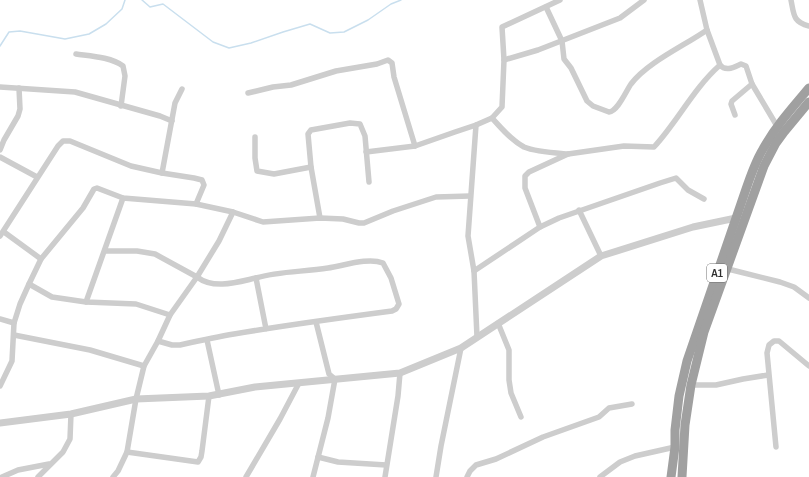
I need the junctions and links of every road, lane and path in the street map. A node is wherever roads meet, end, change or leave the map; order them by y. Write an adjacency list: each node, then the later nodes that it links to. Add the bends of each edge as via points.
1 (560, 0): 5 (street)
2 (644, 0): 8 (street, via 620,18)
3 (700, 0): 7 (street)
4 (791, 0): 6 (street, via 796,19 800,24)
5 (546, 7): 8 (street); 10 (street, via 502,27)
6 (809, 26)
7 (707, 30): 8 (street, via 640,75 610,112 587,101 564,59); 11 (street)
8 (562, 41): 10 (street)
9 (76, 54): 19 (street, via 103,58 123,66 125,76)
10 (504, 60): 21 (street, via 502,107)
11 (720, 65): 12 (street, via 728,69 744,64); 29 (street, via 690,98 654,147 624,146)
12 (752, 84): 20 (street, via 732,101); 24 (street)
13 (0, 87): 14 (street)
14 (19, 88): 19 (street, via 75,92); 27 (street, via 18,116)
15 (809, 88): 24 (highway, A1)
16 (182, 89): 22 (street, via 174,103)
17 (248, 92): 26 (street, via 388,60 392,64)
18 (809, 102): 48 (highway, A1, via 776,142 764,166)
19 (121, 106): 22 (street)
20 (735, 115)
21 (492, 118): 23 (street); 29 (street, via 508,135 525,147)
22 (172, 121): 32 (street)
23 (476, 125): 26 (street); 35 (street)
24 (777, 126): 42 (highway, A1, via 762,150)
25 (255, 137): 31 (street, via 257,171 274,174)
26 (415, 146): 28 (street)
27 (0, 150)
28 (366, 152): 31 (street, via 365,136 360,124 350,123 311,130 308,134); 34 (street)
29 (568, 154): 43 (street, via 525,176 525,188)
30 (0, 157): 33 (street)
31 (311, 167): 41 (street)
32 (162, 173): 33 (street, via 131,166 70,141 58,146); 38 (street, via 202,180 204,185)
33 (37, 177): 44 (street)
34 (369, 182)
35 (470, 196): 41 (street, via 436,197 364,223); 49 (street, via 468,236)
36 (123, 198): 38 (street); 45 (street); 47 (street, via 94,189 83,208)
37 (704, 199): 39 (street, via 682,186 679,180 672,178)
38 (196, 204): 40 (street)
39 (579, 210): 43 (street); 46 (street)
40 (233, 212): 41 (street, via 263,222); 50 (street)
41 (320, 218)
42 (736, 218): 46 (street, via 693,227); 82 (highway, A1, via 687,361 679,396)
43 (540, 228): 49 (street)
44 (2, 234): 47 (street)
45 (104, 251): 50 (street, via 155,254); 54 (street)
46 (601, 256): 59 (street)
47 (41, 259): 52 (street)
48 (728, 269): 53 (street, via 794,287); 73 (highway, A1, via 704,332)
49 (474, 271): 62 (street)
50 (197, 277): 51 (street, via 216,284 233,284); 55 (street)
51 (256, 278): 57 (street, via 364,262 383,263 392,278 399,304 396,309); 60 (street)
52 (29, 284): 54 (street, via 52,298); 58 (street)
53 (809, 298)
54 (86, 302): 55 (street, via 136,304)
55 (170, 315): 64 (street)
56 (0, 319): 58 (street)
57 (316, 322): 60 (street); 71 (street, via 329,374)
58 (14, 323): 61 (street)
59 (498, 323): 62 (street); 80 (street, via 509,350 511,393)
60 (266, 329): 63 (street)
61 (14, 335): 66 (street, via 90,350); 68 (street, via 12,361)
62 (477, 337): 65 (street)
63 (206, 340): 64 (street, via 172,345); 75 (street)
64 (158, 341): 66 (street)
65 (461, 348): 69 (street); 94 (street)
66 (144, 366): 77 (street)
67 (809, 366): 70 (street, via 779,341 774,341 769,345 767,354)
68 (3, 374): 74 (street)
69 (400, 374): 71 (street); 87 (street)
70 (768, 375): 73 (street, via 716,385); 83 (street)
71 (335, 379): 72 (street); 85 (street)
72 (299, 383): 75 (street, via 255,387); 91 (street)
73 (691, 385): 98 (highway, A1)
74 (0, 386)
75 (218, 395): 76 (street)
76 (209, 396): 77 (street); 84 (street, via 202,451 198,462)
77 (136, 400): 79 (street); 84 (street)
78 (632, 404): 95 (street, via 609,408 599,417 476,465)
79 (71, 414): 81 (street); 86 (street, via 70,439 63,452)
80 (521, 417)
81 (0, 423)
82 (675, 447): 96 (street, via 635,456 620,462); 97 (highway, A1)
83 (776, 447)
84 (127, 452): 90 (street)
85 (318, 457): 87 (street, via 338,462); 92 (street)
86 (49, 464): 88 (street, via 18,470); 89 (street)
87 (386, 465): 93 (street)
88 (2, 477)
89 (38, 477)
90 (113, 477)
91 (246, 477)
92 (313, 477)
93 (385, 477)
94 (436, 477)
95 (466, 477)
96 (600, 477)
97 (671, 477)
98 (682, 477)

